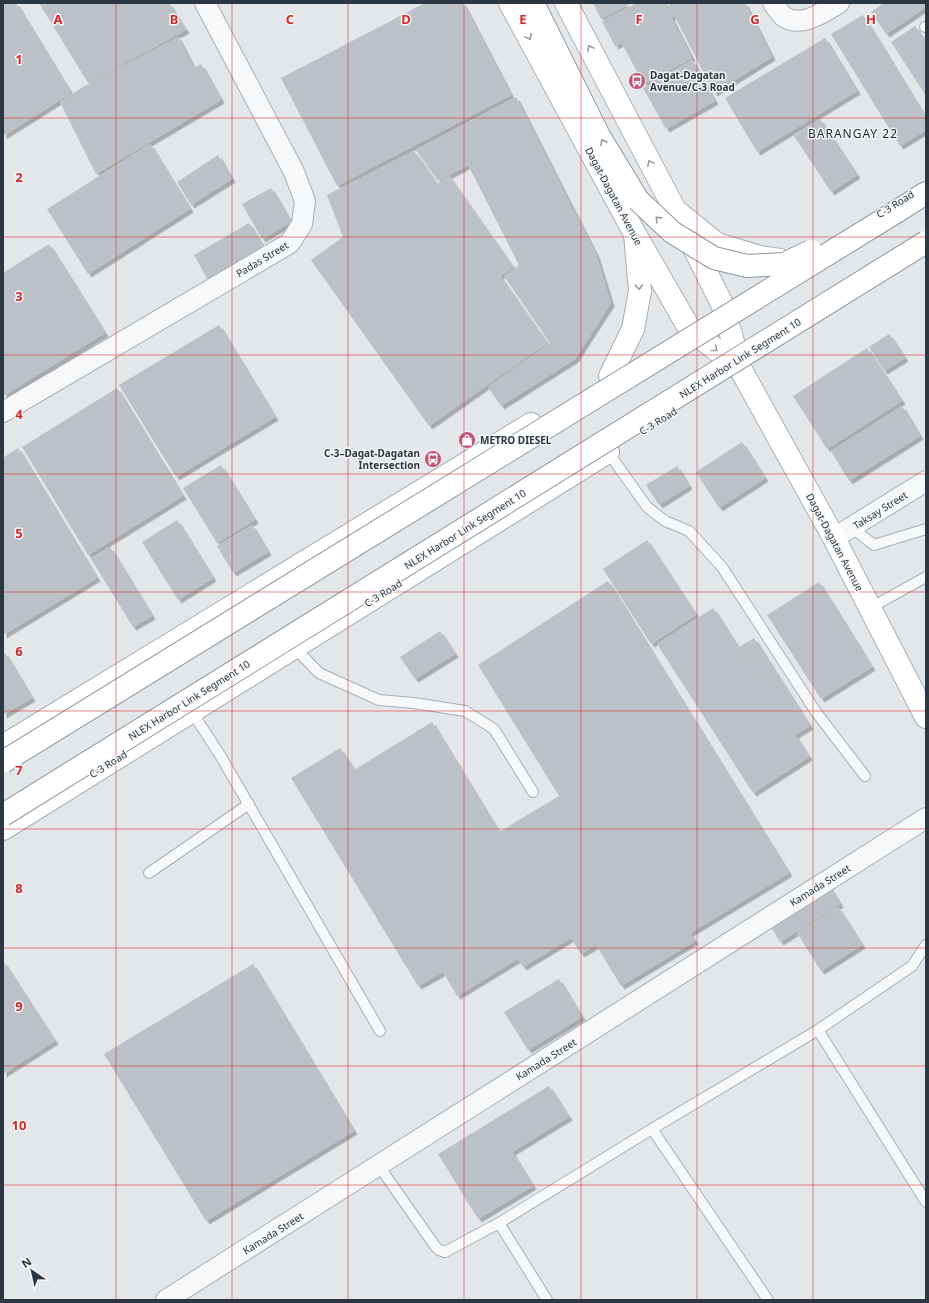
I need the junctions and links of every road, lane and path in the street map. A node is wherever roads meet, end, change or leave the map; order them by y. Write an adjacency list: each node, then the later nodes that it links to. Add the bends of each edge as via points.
1 (205, 3): 19 (street, Padas Street, via 294,172 305,201 302,224 290,243)
2 (510, 3): 11 (main road, Dagat-Dagatan Avenue, one-way to 11)
3 (533, 3): 10 (main road, one-way to 3, bridge, via 784,264 747,266 714,258 672,232 638,200 599,136)
4 (566, 3): 9 (main road, Dagat-Dagatan Avenue, one-way to 4)
5 (773, 3): 6 (street, via 783,16 796,21 817,16)
6 (839, 3)
7 (926, 185): 14 (main road, C-3 Road)
8 (926, 193): 10 (main road)
9 (675, 210): 14 (main road, via 717,244 760,257); 15 (main road, Dagat-Dagatan Avenue)
10 (896, 212): 30 (main road, bridge)
11 (634, 234): 16 (main road, Dagat-Dagatan Avenue); 18 (main road, one-way to 18, via 640,292 633,329)
12 (926, 242): 34 (main road, NLEX Harbor Link Segment 10, bridge)
13 (926, 254): 17 (main road, C-3 Road)
14 (799, 262): 15 (main road, C-3 Road)
15 (723, 306): 16 (main road, C-3 Road); 17 (main road, Dagat-Dagatan Avenue)
16 (688, 328): 17 (main road, Dagat-Dagatan Avenue, one-way to 17); 18 (main road, C-3 Road)
17 (741, 370): 20 (main road, C-3 Road); 23 (main road, Dagat-Dagatan Avenue)
18 (610, 376): 29 (main road, C-3 Road)
19 (3, 412)
20 (608, 452): 26 (main road, C-3 Road); 31 (lane, via 646,507 665,522 689,531 722,567 816,712)
21 (926, 481): 23 (street, Taksay Street)
22 (926, 529): 23 (lane, via 874,545)
23 (843, 533): 25 (main road, Dagat-Dagatan Avenue)
24 (926, 577): 25 (lane)
25 (870, 608): 28 (main road, Dagat-Dagatan Avenue)
26 (295, 648): 27 (main road, C-3 Road); 32 (lane, via 319,673 379,700 465,711 494,729)
27 (192, 712): 33 (lane); 36 (main road, C-3 Road)
28 (926, 717)
29 (3, 746)
30 (3, 762)
31 (865, 776)
32 (533, 792)
33 (248, 804): 37 (lane); 40 (lane)
34 (3, 815)
35 (926, 818): 42 (street, Kamada Street)
36 (3, 829)
37 (149, 873)
38 (926, 945): 39 (lane, via 912,966)
39 (818, 1030): 41 (lane); 43 (lane)
40 (380, 1031)
41 (652, 1129): 44 (lane); 47 (lane)
42 (379, 1166): 44 (lane, via 439,1250 446,1252); 45 (street, Kamada Street)
43 (926, 1202)
44 (499, 1224): 46 (lane)
45 (166, 1300)
46 (547, 1300)
47 (768, 1300)

